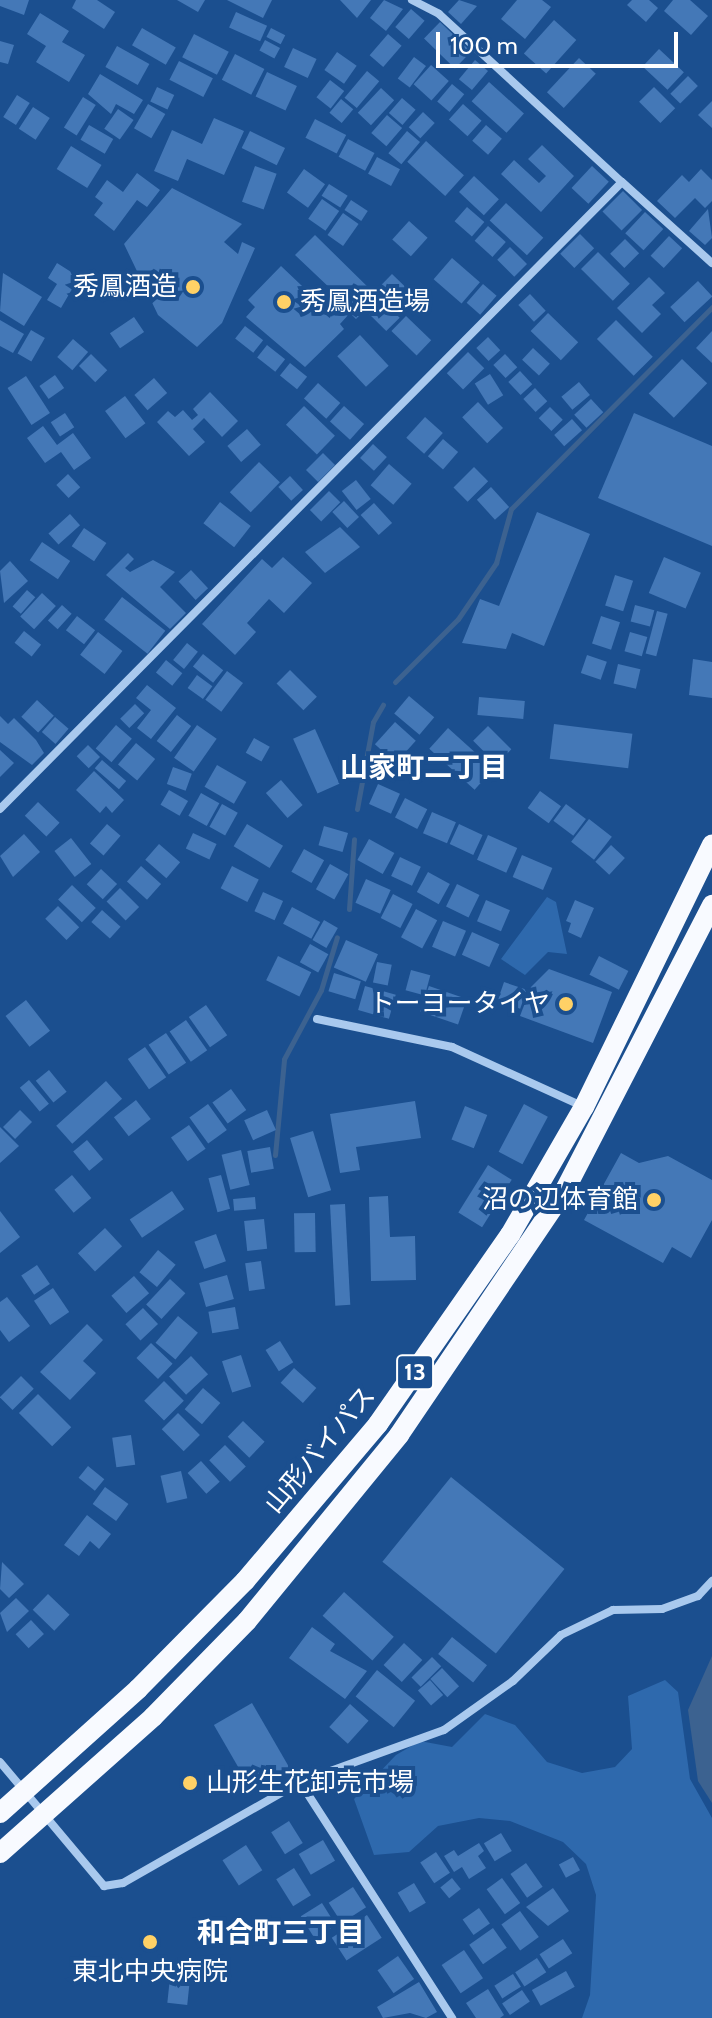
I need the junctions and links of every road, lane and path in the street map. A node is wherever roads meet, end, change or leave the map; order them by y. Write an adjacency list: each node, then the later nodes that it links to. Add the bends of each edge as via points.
1 (412, 0): 2 (street, via 439,14)
2 (622, 182): 3 (street); 4 (street)
3 (712, 263)
4 (0, 809)
5 (712, 844): 8 (highway, 山形バイパス / 13)
6 (712, 905): 14 (highway, 山形バイパス / 13, via 565,1190 399,1435 247,1621)
7 (317, 1019): 8 (street, via 452,1047)
8 (584, 1107): 12 (highway, 山形バイパス / 13, via 502,1248 378,1424 245,1581)
9 (712, 1581): 11 (street, via 698,1596 662,1609 613,1610 561,1635 513,1681 444,1730)
10 (0, 1762): 12 (street)
11 (300, 1782): 14 (street, via 123,1883 104,1886); 16 (street)
12 (26, 1791): 13 (highway, 山形バイパス / 13); 14 (street)
13 (0, 1813)
14 (46, 1816): 15 (highway, 山形バイパス / 13)
15 (0, 1853)
16 (452, 2018)

